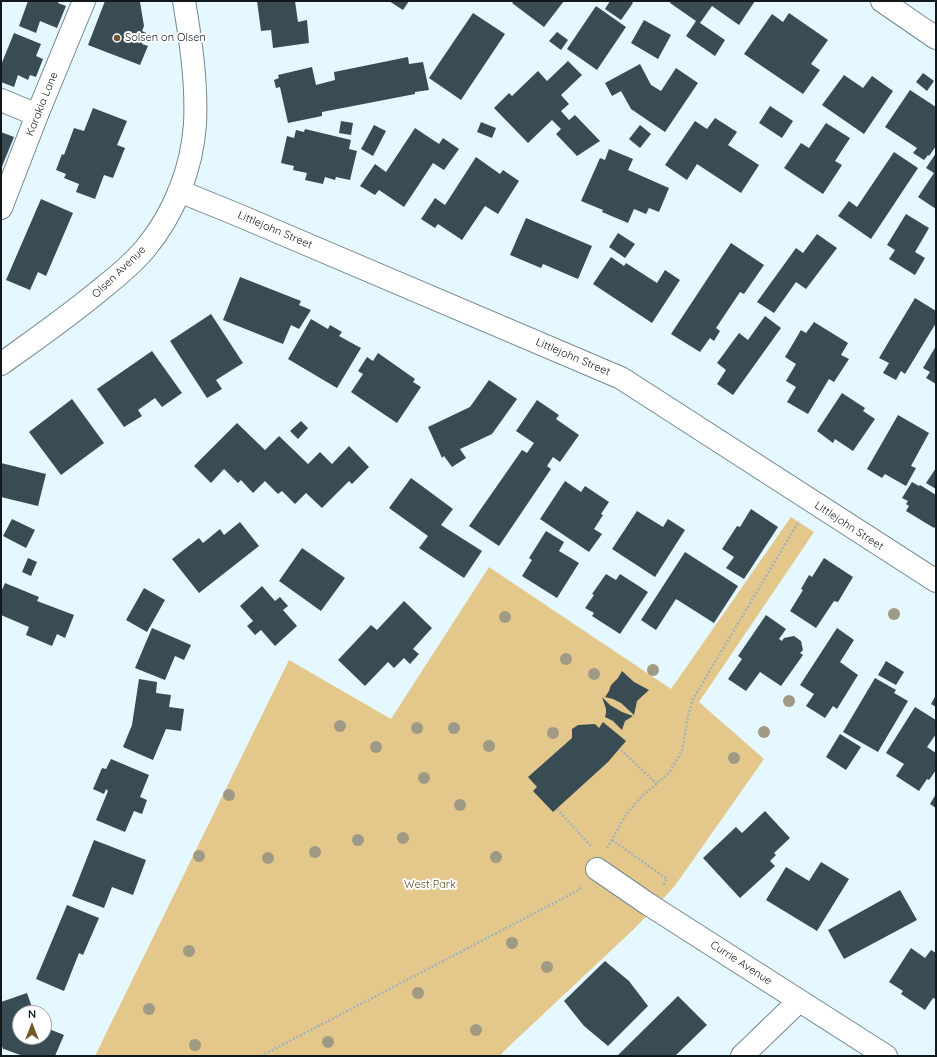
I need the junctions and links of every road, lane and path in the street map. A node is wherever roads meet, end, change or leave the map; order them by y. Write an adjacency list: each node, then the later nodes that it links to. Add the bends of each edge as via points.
1 (84, 1): 6 (street, Karakia Lane)
2 (184, 1): 7 (street, Olsen Avenue, via 192,51 195,125 190,162)
3 (882, 1): 4 (street)
4 (936, 38)
5 (1, 100): 6 (street)
6 (37, 114): 8 (street, Karakia Lane)
7 (179, 192): 9 (street, Olsen Avenue, via 166,220 145,249 118,276 82,306); 11 (street, Littlejohn Street, via 621,378)
8 (1, 208)
9 (3, 358)
10 (802, 515): 13 (path, via 693,699 682,751 669,773)
11 (936, 582)
12 (621, 750): 13 (path)
13 (657, 784): 15 (path, via 640,798 625,816)
14 (557, 809): 16 (path)
15 (612, 840): 17 (path); 18 (path, via 667,880)
16 (591, 846)
17 (595, 868): 19 (street, Currie Avenue); 20 (path, via 579,890)
18 (663, 886)
19 (799, 1001): 21 (street); 22 (street, Currie Avenue)
20 (261, 1056)
21 (742, 1056)
22 (886, 1056)

